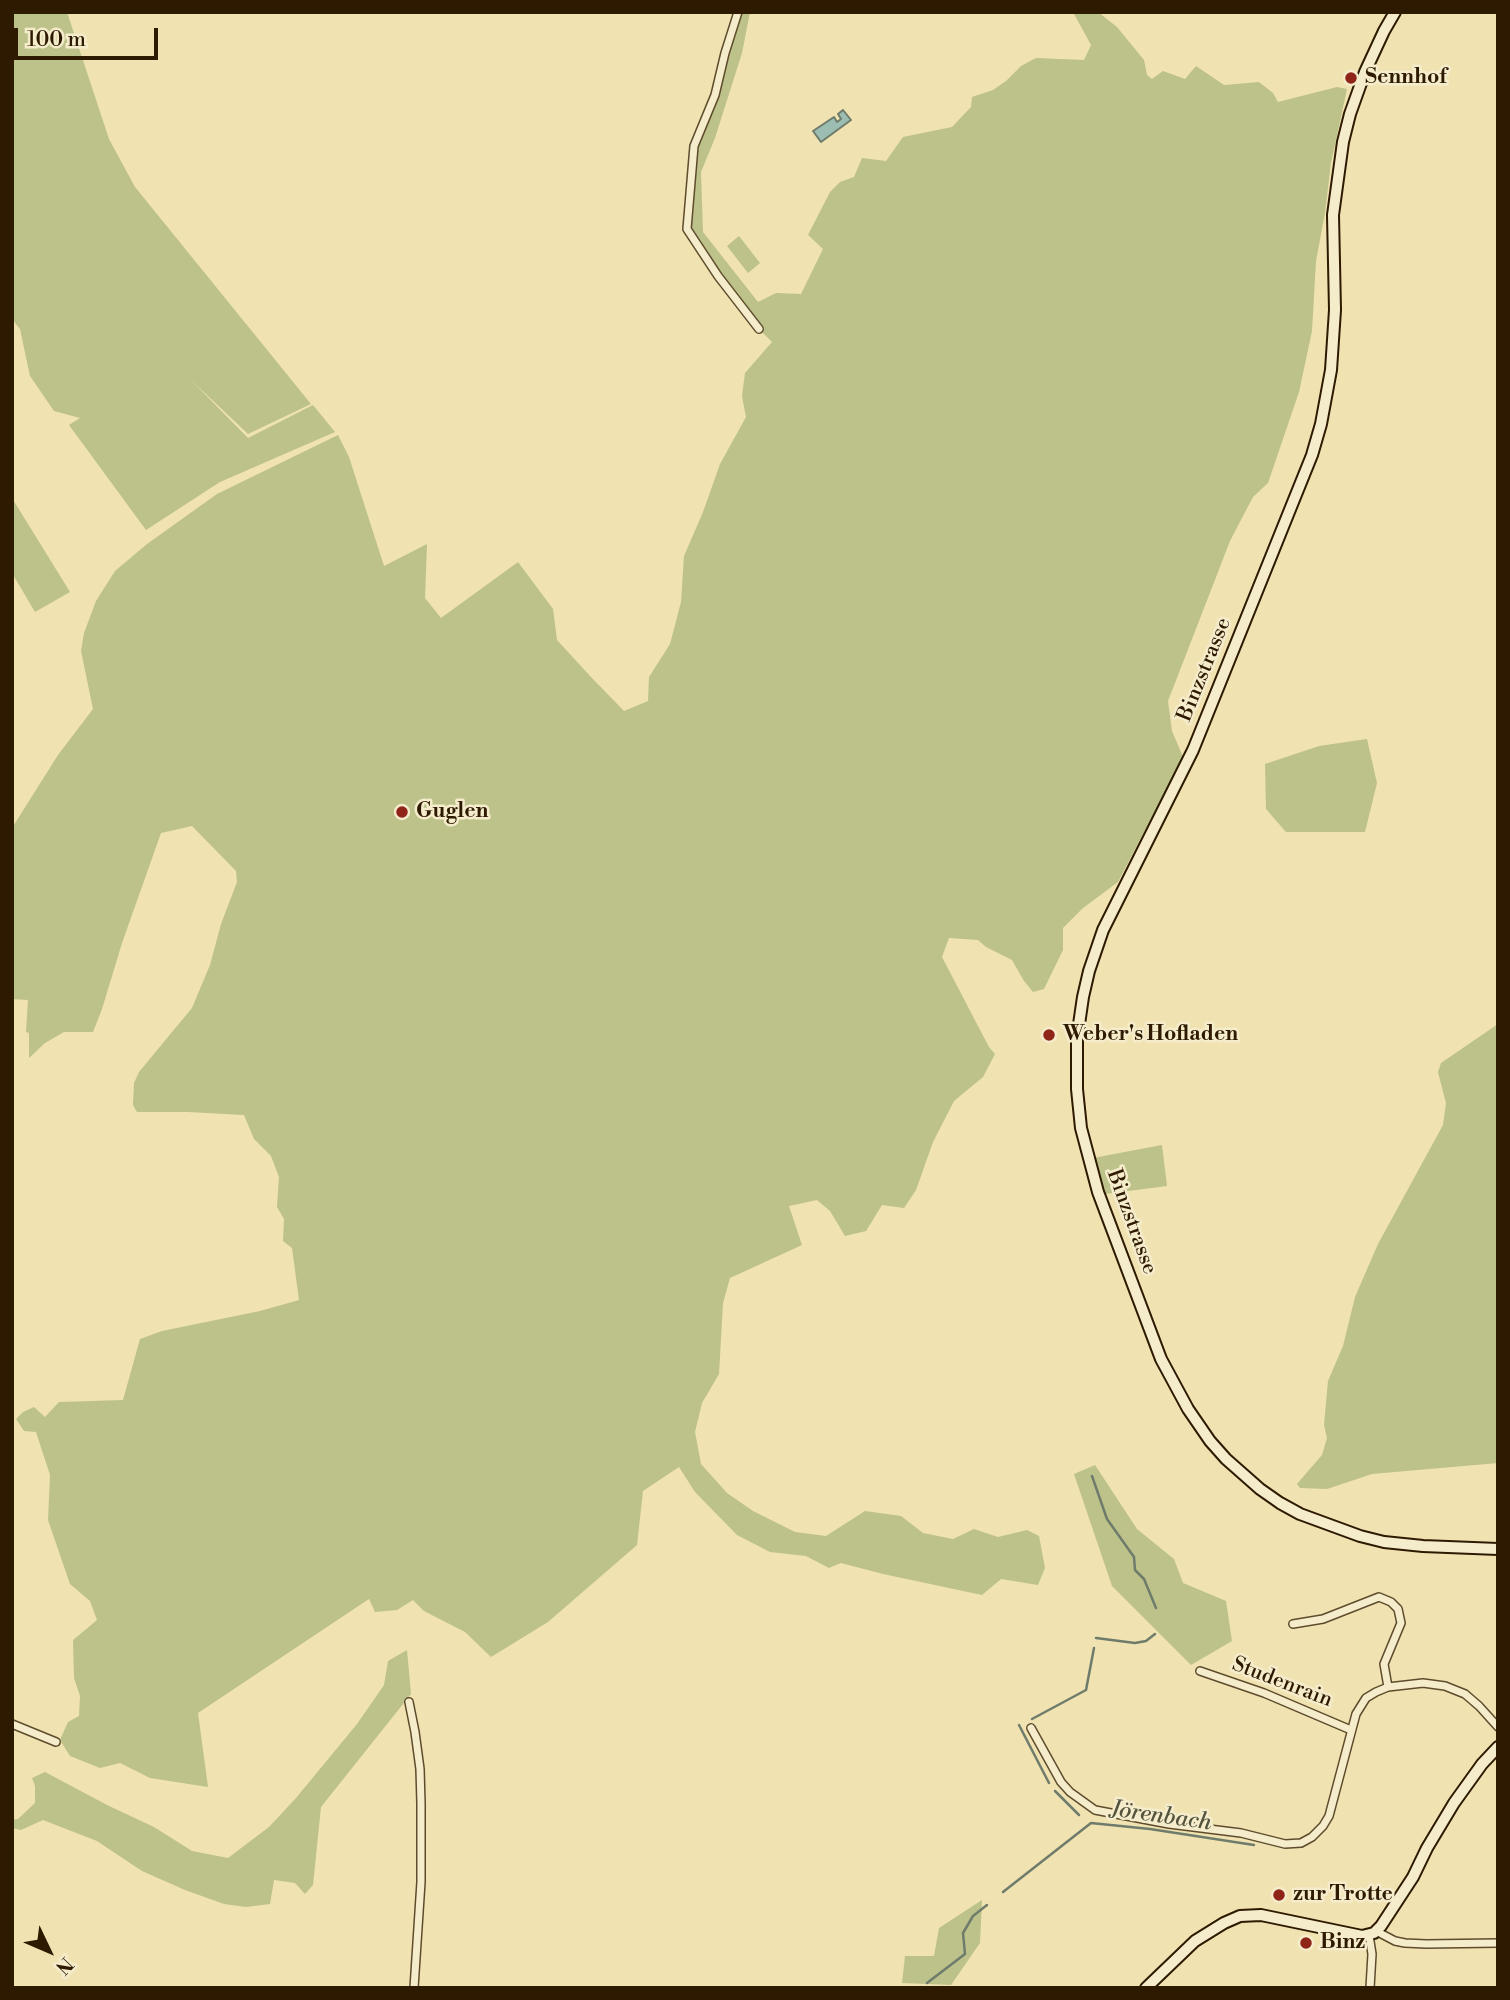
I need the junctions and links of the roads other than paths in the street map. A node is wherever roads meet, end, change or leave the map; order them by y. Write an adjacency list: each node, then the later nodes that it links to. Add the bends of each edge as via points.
1 (738, 12): 3 (street, via 715,95 694,146 687,229)
2 (1395, 12): 4 (main road, Binzstrasse, via 1365,72 1340,155 1333,215 1334,345 1312,455 1194,750 1103,930 1083,997 1076,1069 1081,1128 1098,1192 1161,1359 1210,1441 1240,1472 1300,1514 1372,1539)
3 (759, 329)
4 (1498, 1549)
5 (1293, 1624): 7 (street, via 1323,1619 1379,1597 1391,1602 1401,1623 1384,1664)
6 (1200, 1671): 12 (street, Studenrain)
7 (1388, 1687): 10 (street, via 1445,1686 1465,1694); 12 (street, via 1359,1706)
8 (408, 1702): 17 (street, via 420,1769 422,1860)
9 (12, 1724): 13 (street)
10 (1498, 1727)
11 (1031, 1728): 12 (street, via 1061,1782 1096,1810 1285,1844 1301,1843 1324,1826)
12 (1351, 1730)
13 (56, 1742)
14 (1498, 1747): 15 (main road, via 1454,1803 1413,1877)
15 (1373, 1933): 16 (street, via 1405,1943); 18 (main road, via 1350,1934 1261,1915 1240,1916 1195,1941); 19 (street)
16 (1498, 1943)
17 (414, 1988)
18 (1146, 1988)
19 (1370, 1988)

